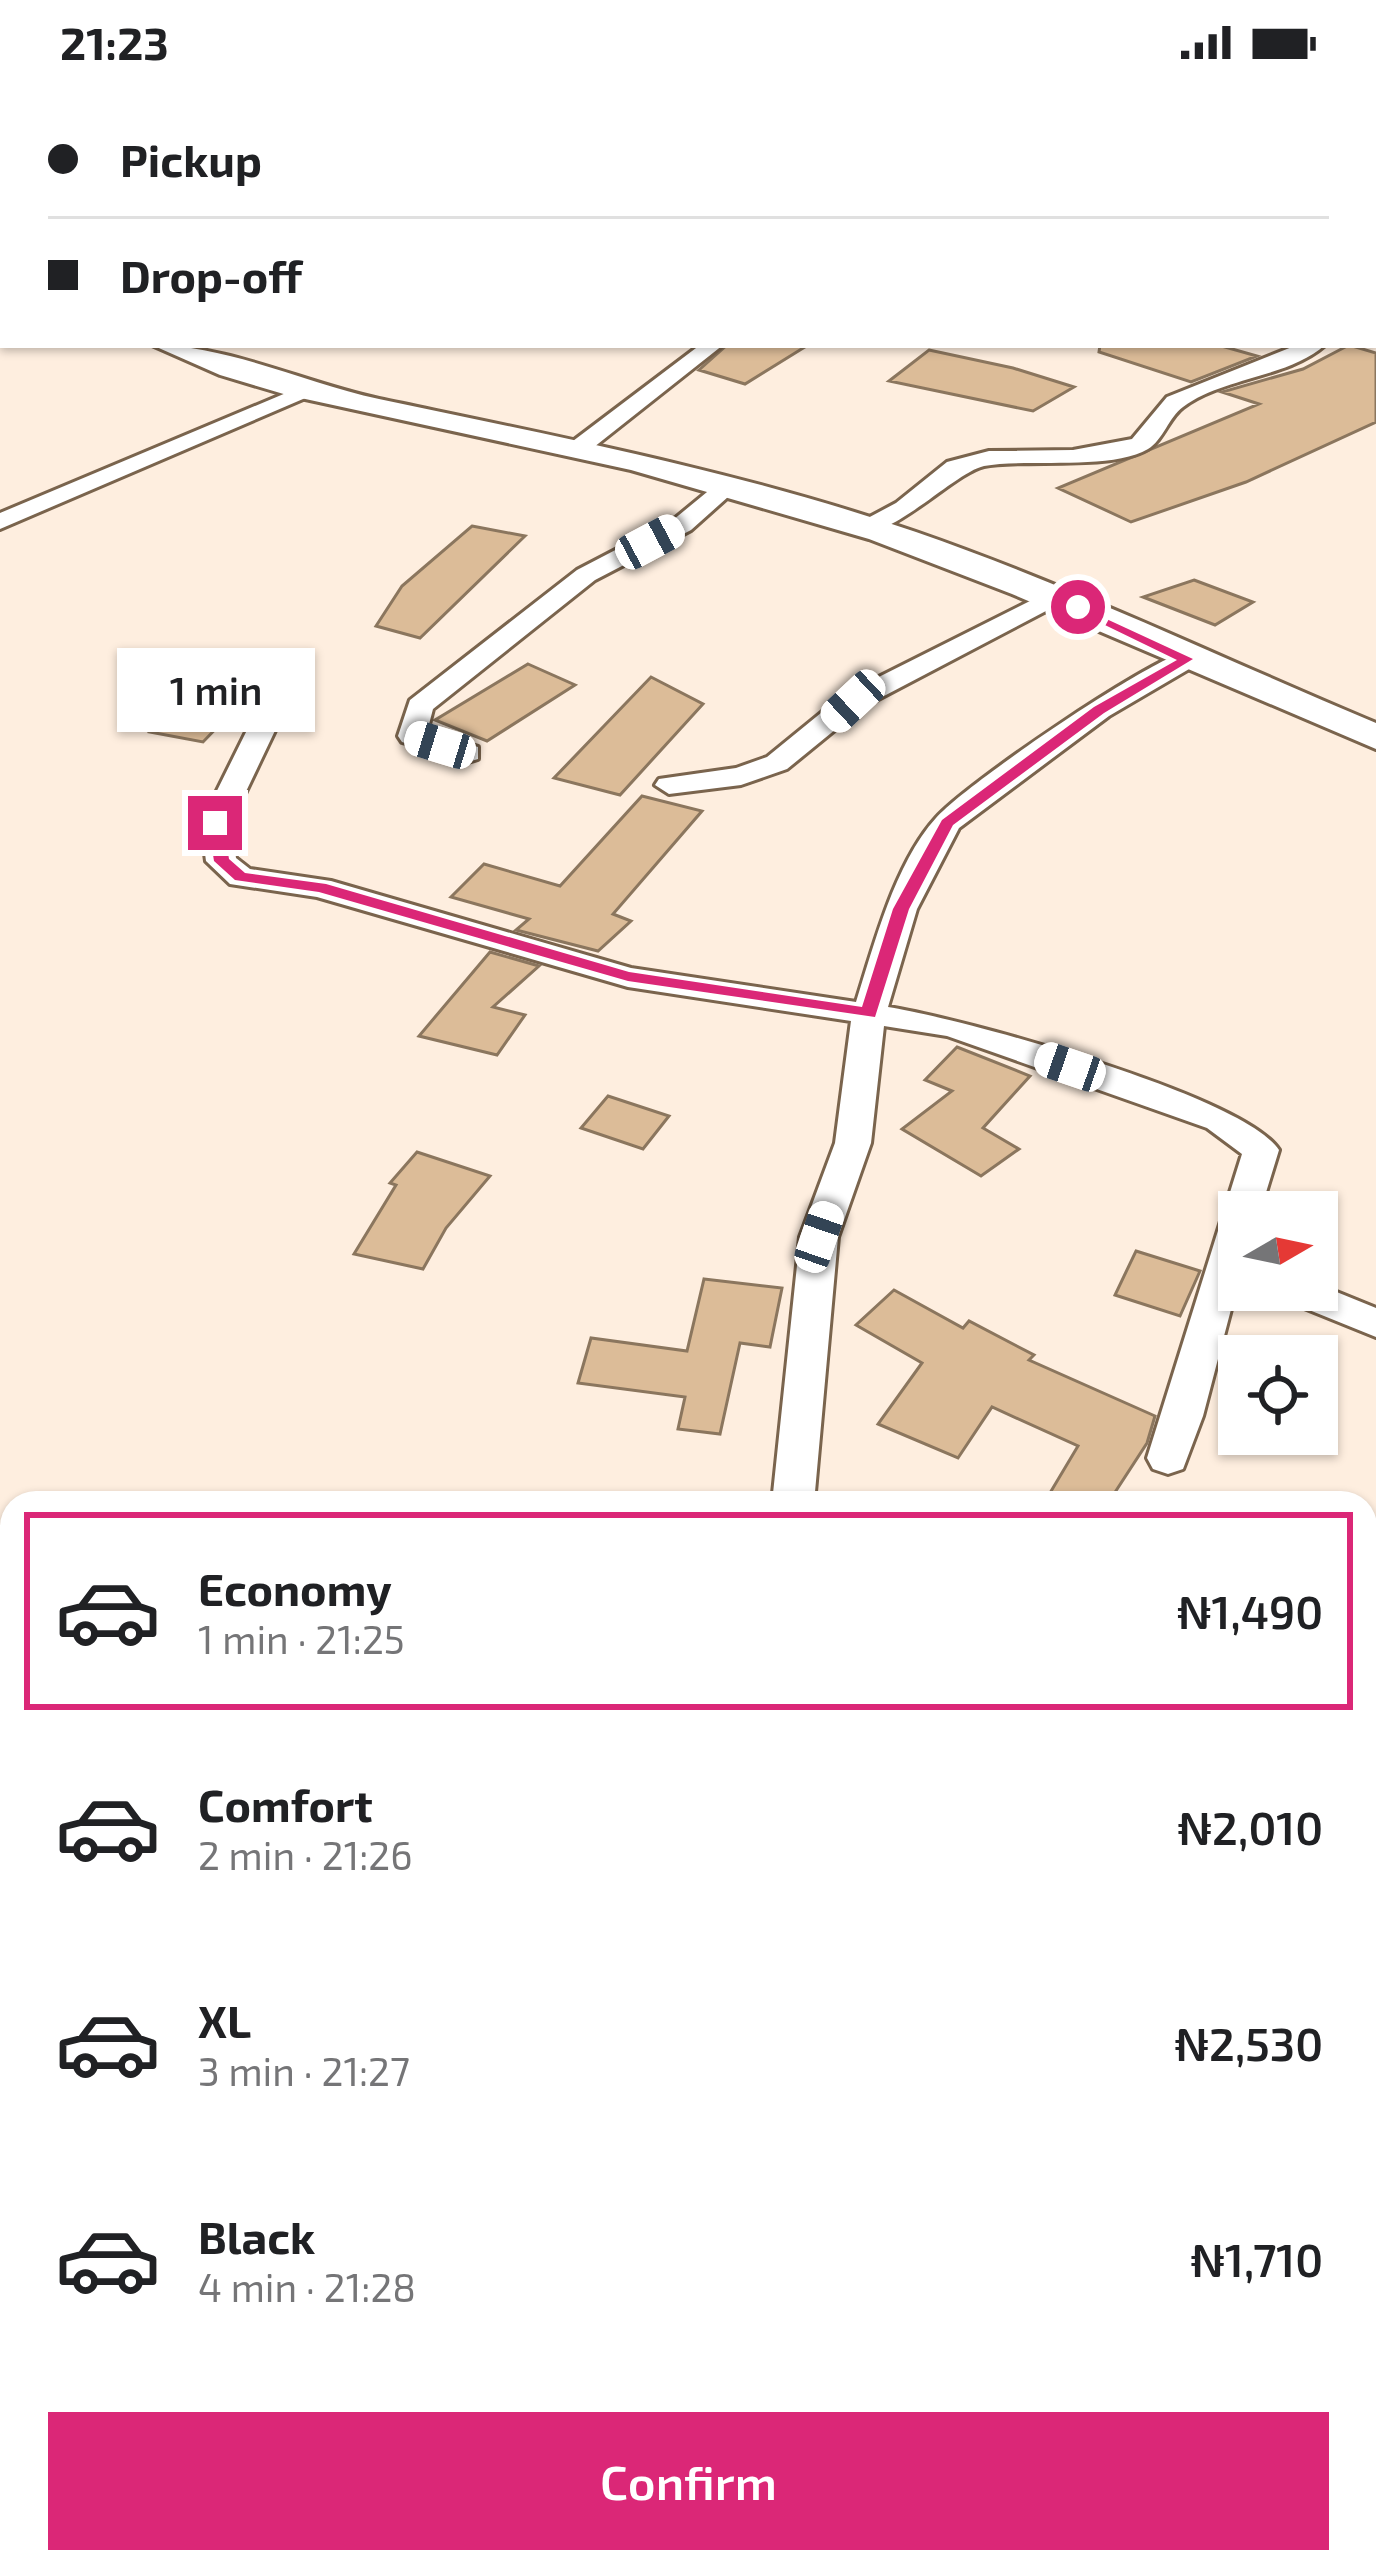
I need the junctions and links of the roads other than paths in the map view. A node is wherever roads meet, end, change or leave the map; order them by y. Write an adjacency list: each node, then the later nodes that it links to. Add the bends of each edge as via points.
1 (176, 348): 4 (street)
2 (709, 348): 5 (street)
3 (1309, 348): 8 (street, via 1175,402 1140,444 955,467 904,508)
4 (313, 390): 5 (street); 7 (street)
5 (581, 446): 6 (street)
6 (726, 488): 8 (street); 13 (street, via 682,525 586,575 420,706 412,736)
7 (0, 522)
8 (863, 527): 9 (street)
9 (1054, 597): 10 (street); 14 (street, via 853,701 777,763)
10 (1187, 659): 12 (street); 15 (street, via 1099,710 947,823 901,909)
11 (267, 718): 15 (street, via 215,823 221,861 241,877 320,888 628,976)
12 (1376, 737)
13 (468, 753)
14 (669, 785)
15 (869, 1013): 16 (street, via 952,1027 1219,1120 1261,1150); 21 (street, via 853,1143 819,1237)
16 (1248, 1191)
17 (1218, 1303): 20 (street, via 1197,1338 1189,1408)
18 (1338, 1307): 19 (street)
19 (1376, 1323)
20 (1168, 1458)
21 (794, 1491)

